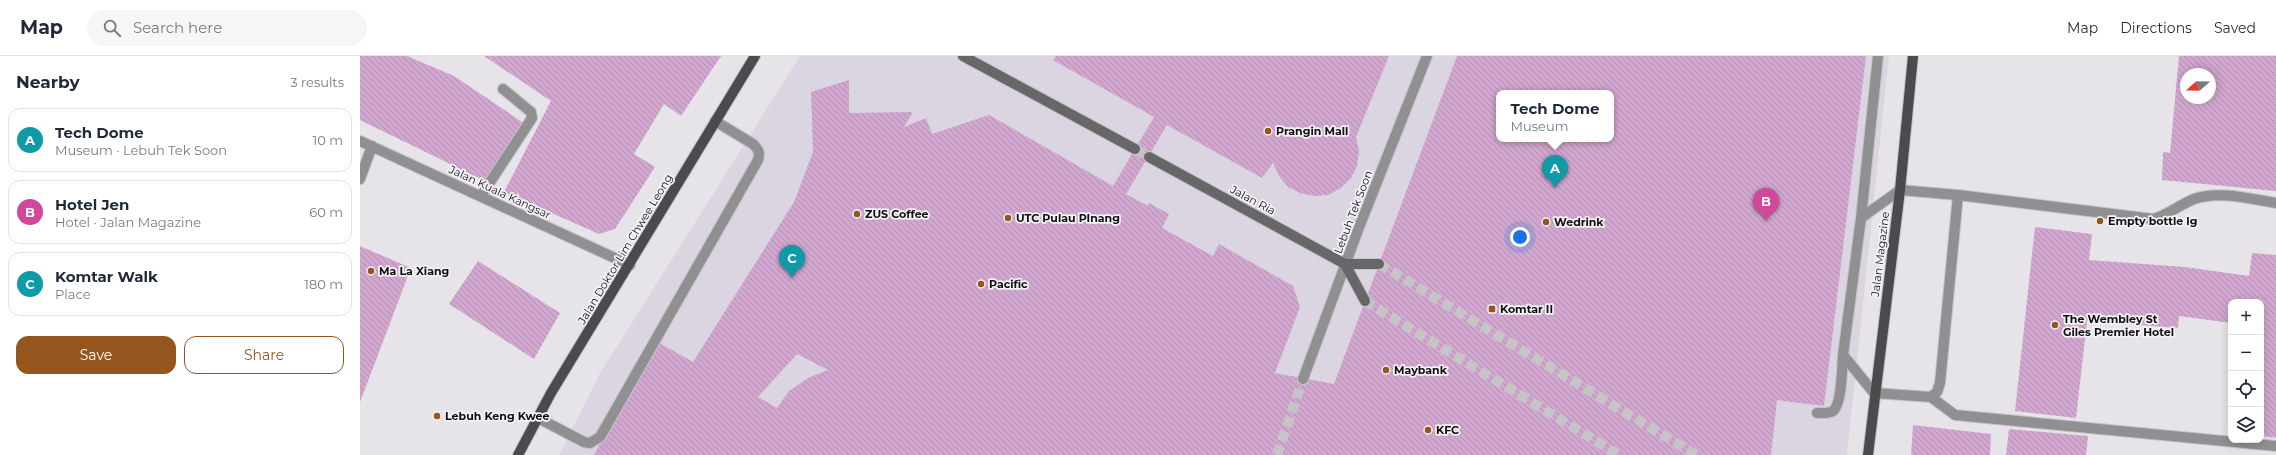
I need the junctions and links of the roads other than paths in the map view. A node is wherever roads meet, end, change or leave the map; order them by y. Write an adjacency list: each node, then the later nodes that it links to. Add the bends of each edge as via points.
1 (755, 56): 7 (main road, Jalan Doktor Lim Chwee Leong)
2 (963, 56): 10 (street)
3 (1427, 56): 18 (street, Lebuh Tek Soon)
4 (1878, 56): 17 (street)
5 (1913, 56): 13 (main road, Jalan Magazine)
6 (503, 89): 15 (street, via 531,112 532,118)
7 (715, 121): 20 (main road, Jalan Doktor Lim Chwee Leong); 27 (street, via 753,144 759,155 758,160 600,437 590,443 584,442)
8 (360, 141): 9 (street, Jalan Kuala Kangsar)
9 (372, 146): 12 (street); 15 (street, Jalan Kuala Kangsar)
10 (1135, 149)
11 (1149, 157): 18 (street, Jalan Ria)
12 (360, 179)
13 (1900, 190): 14 (street); 17 (street); 24 (main road, Jalan Magazine)
14 (1958, 194): 16 (street, via 2153,218 2165,216 2194,199 2207,196); 25 (street, via 1940,383)
15 (481, 196): 20 (street, Jalan Kuala Kangsar)
16 (2276, 203)
17 (1861, 218): 22 (street)
18 (1346, 264): 19 (street, Jalan Ria); 21 (street); 23 (street, Lebuh Tek Soon)
19 (1379, 264)
20 (630, 266): 27 (main road, Jalan Doktor Lim Chwee Leong)
21 (1365, 301)
22 (1843, 355): 24 (street); 26 (street, via 1838,402 1833,410)
23 (1303, 379)
24 (1874, 393): 25 (street); 30 (main road, Jalan Magazine)
25 (1934, 395): 28 (street, via 1955,415)
26 (1817, 413)
27 (538, 418): 29 (main road, Jalan Doktor Lim Chwee Leong)
28 (2276, 446)
29 (518, 455)
30 (1868, 455)

